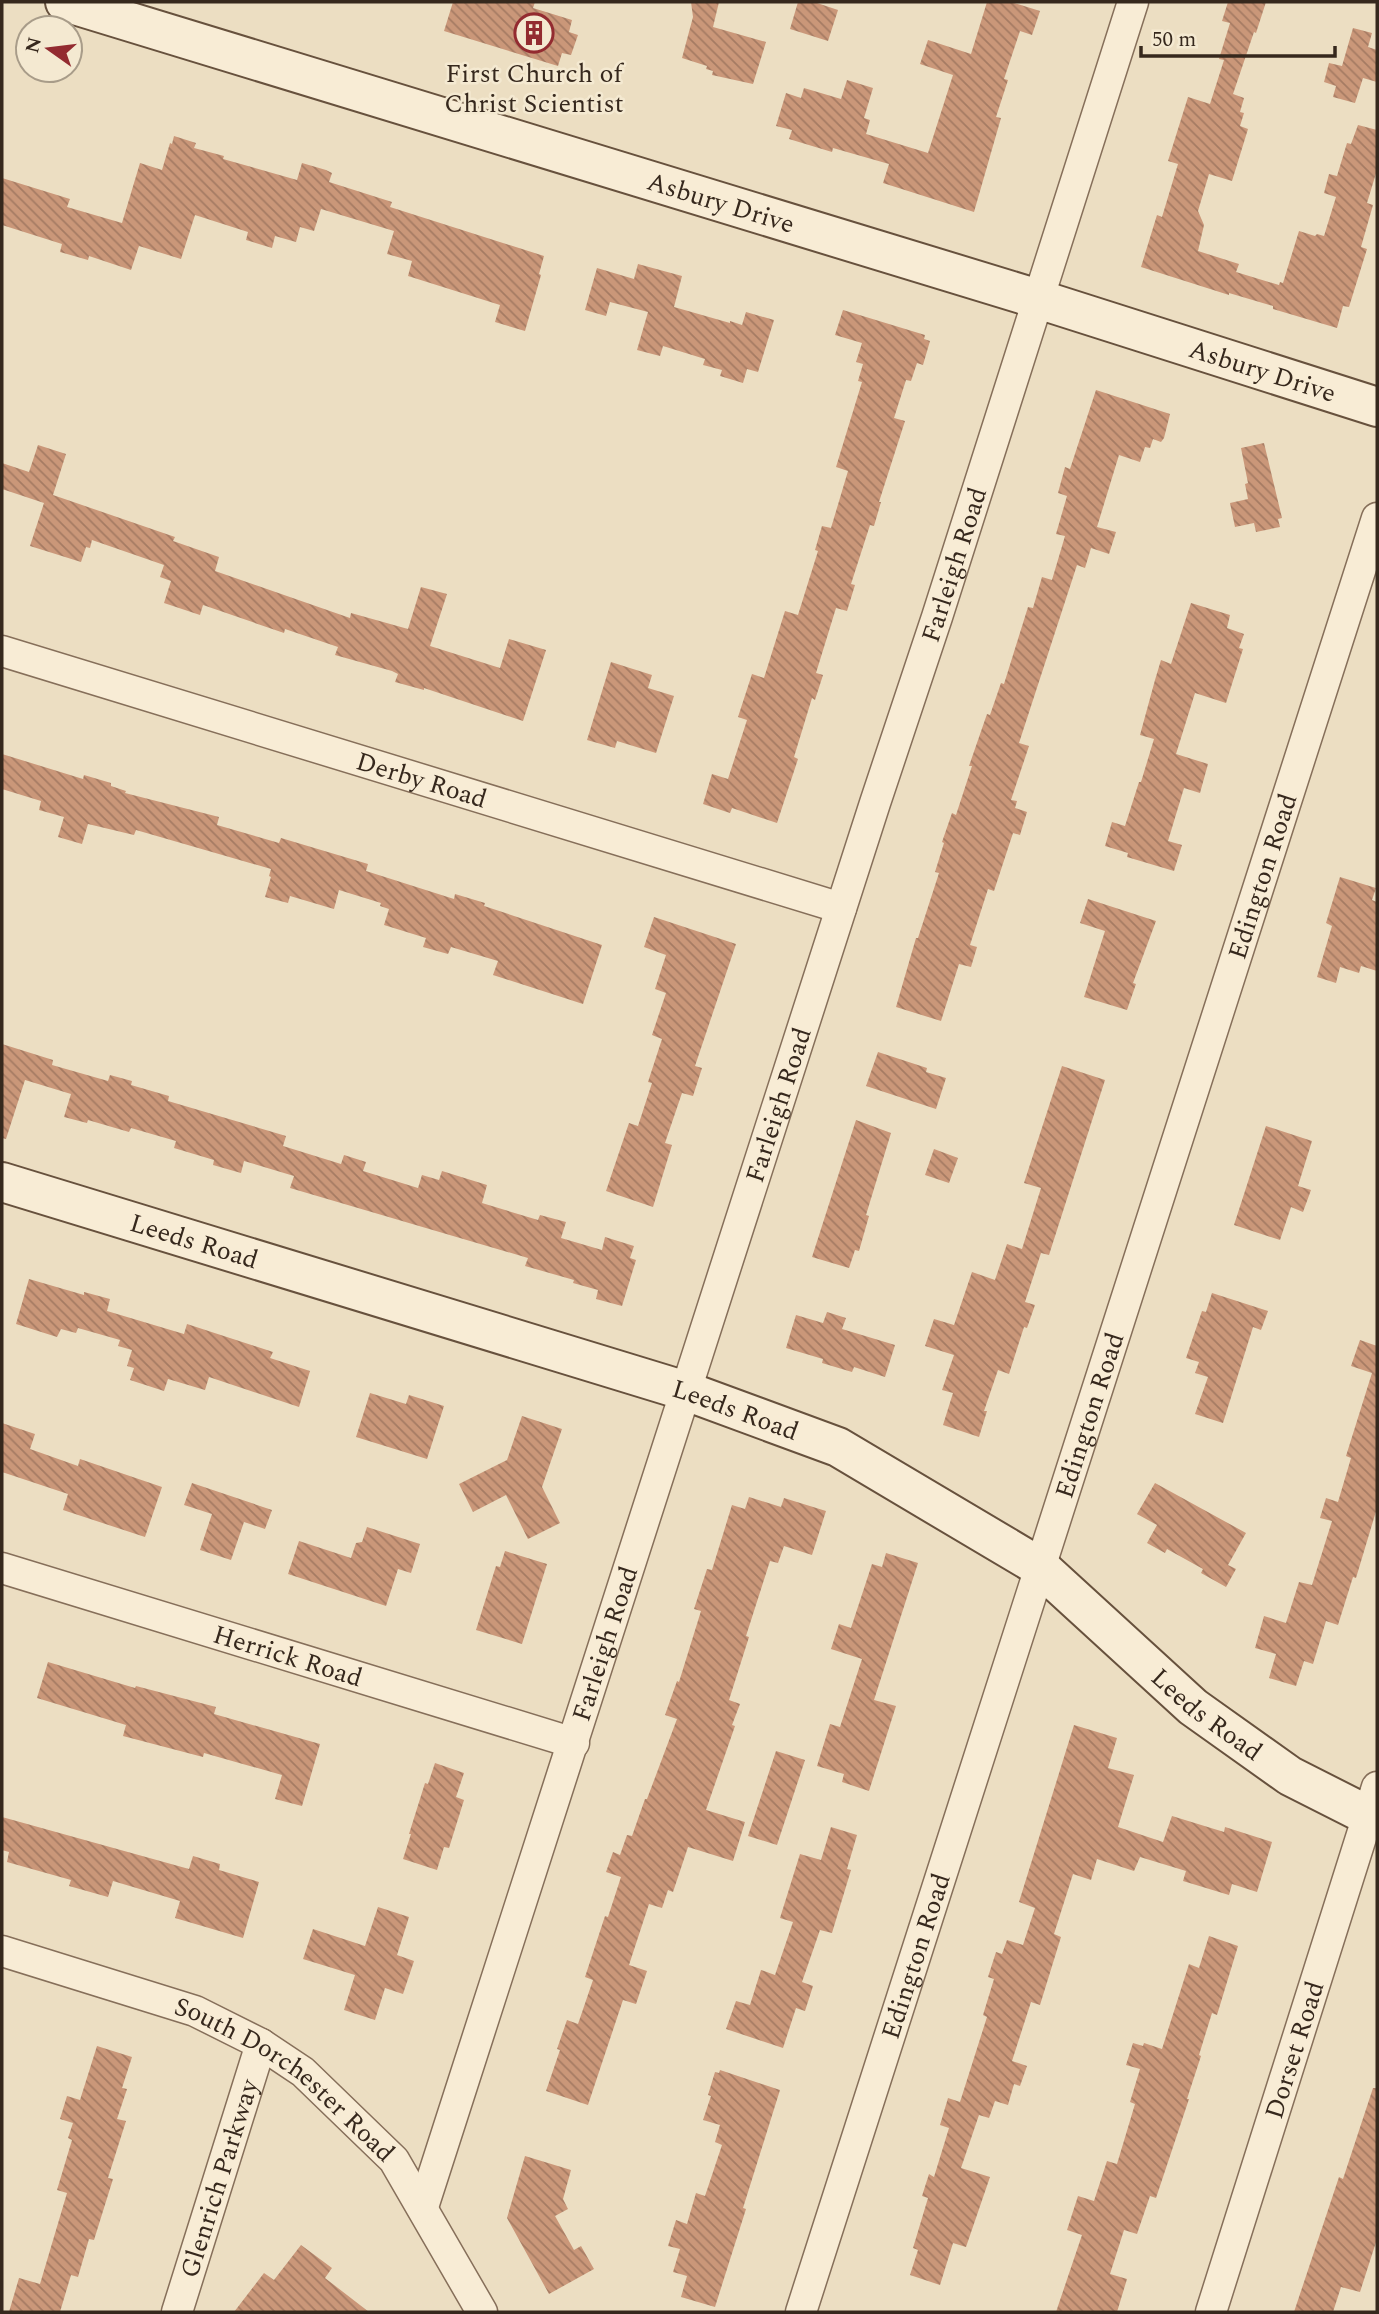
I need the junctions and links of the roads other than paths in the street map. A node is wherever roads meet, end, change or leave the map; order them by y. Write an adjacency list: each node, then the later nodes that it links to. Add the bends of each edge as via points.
1 (65, 2): 3 (street, Asbury Drive)
2 (1133, 2): 3 (street, Farleigh Road)
3 (1038, 299): 4 (street, Asbury Drive); 7 (street, Farleigh Road)
4 (1377, 407)
5 (1377, 518): 10 (street, Edington Road)
6 (2, 651): 7 (street, Derby Road)
7 (841, 908): 9 (street, Farleigh Road)
8 (2, 1182): 9 (street, Leeds Road)
9 (686, 1391): 10 (street, Leeds Road, via 838,1447); 12 (street, Farleigh Road)
10 (1040, 1567): 13 (street, Leeds Road, via 1193,1707 1290,1776); 19 (street, Edington Road)
11 (2, 1568): 12 (street, Herrick Road)
12 (573, 1743): 16 (street, Farleigh Road)
13 (1374, 1808): 20 (street, Dorset Road)
14 (2, 1951): 15 (street, South Dorchester Road, via 195,2011)
15 (261, 2044): 16 (street, South Dorchester Road, via 303,2072 394,2160); 17 (street, Glenrich Parkway)
16 (423, 2207): 18 (street, South Dorchester Road)
17 (177, 2312)
18 (482, 2312)
19 (801, 2312)
20 (1211, 2312)

